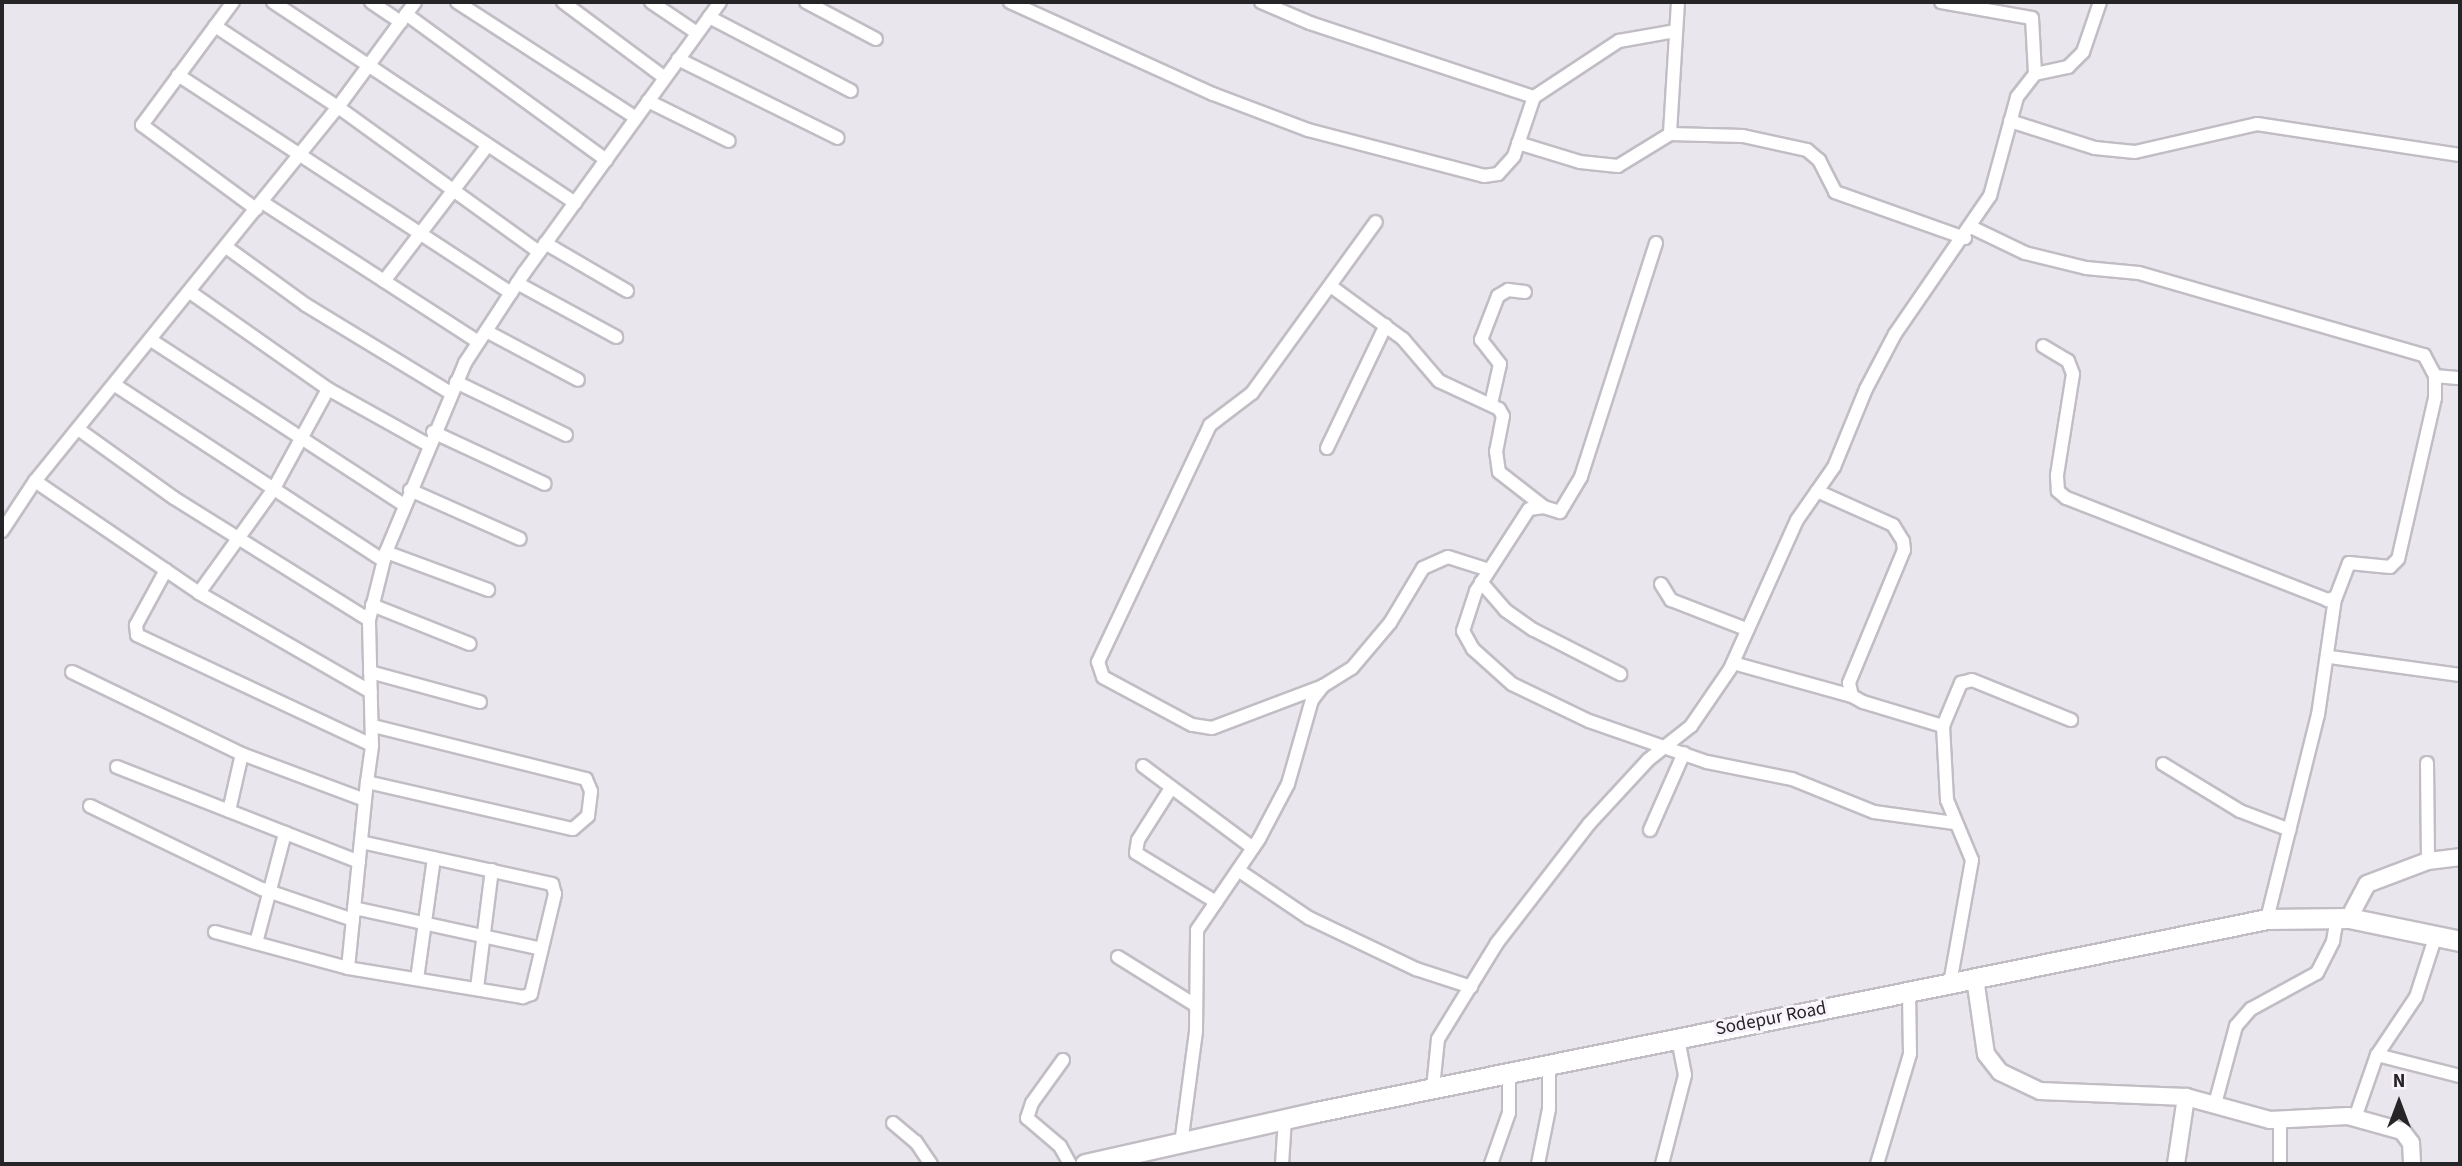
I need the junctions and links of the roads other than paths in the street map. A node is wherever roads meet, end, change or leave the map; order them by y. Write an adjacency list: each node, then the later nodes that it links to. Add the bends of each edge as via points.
1 (233, 2): 17 (street)
2 (274, 2): 22 (street)
3 (371, 2): 16 (street)
4 (415, 2): 16 (street)
5 (457, 2): 30 (street)
6 (563, 2): 25 (street)
7 (651, 2): 19 (street)
8 (720, 2): 15 (street)
9 (806, 2): 20 (street)
10 (1010, 2): 35 (street, via 1308,130 1484,176 1498,174 1514,156)
11 (1261, 2): 27 (street, via 1310,23)
12 (1678, 2): 18 (street)
13 (1941, 2): 23 (street, via 2032,18)
14 (2100, 2): 23 (street, via 2084,52 2067,67)
15 (709, 17): 19 (street); 26 (street)
16 (404, 18): 22 (street); 39 (street)
17 (215, 26): 24 (street); 29 (street)
18 (1676, 31): 27 (street, via 1619,41); 32 (street)
19 (697, 33): 21 (street)
20 (876, 39)
21 (678, 59): 25 (street); 33 (street)
22 (370, 64): 29 (street); 36 (street)
23 (2035, 74): 31 (street, via 2017,97)
24 (178, 75): 37 (street); 42 (street, via 142,125)
25 (665, 78): 28 (street)
26 (850, 91)
27 (1534, 97): 35 (street)
28 (648, 101): 30 (street); 34 (street)
29 (338, 107): 37 (street); 40 (street)
30 (636, 118): 39 (street)
31 (2010, 121): 38 (street, via 2095,148 2135,152 2256,124); 44 (street, via 1990,195)
32 (1670, 134): 35 (street, via 1618,166 1580,162); 44 (street, via 1743,136 1807,150 1819,160 1835,192)
33 (838, 138)
34 (729, 141)
35 (1518, 142)
36 (488, 145): 40 (street); 41 (street)
37 (300, 155): 42 (street); 45 (street)
38 (2460, 155)
39 (606, 160): 41 (street)
40 (449, 191): 45 (street); 48 (street)
41 (575, 203): 48 (street)
42 (259, 206): 47 (street); 49 (street)
43 (1376, 222): 50 (street)
44 (1968, 232): 61 (street, via 2025,253 2086,268 2138,273 2402,347 2424,355); 77 (street, via 1895,334 1834,467)
45 (422, 234): 49 (street); 51 (street)
46 (1656, 243): 79 (street, via 1581,477 1560,512)
47 (226, 247): 53 (street); 65 (street, via 306,305)
48 (542, 248): 51 (street); 52 (street)
49 (384, 281): 59 (street)
50 (1332, 287): 55 (street); 101 (street, via 1252,393 1210,425 1098,662 1103,677 1192,725 1212,728)
51 (514, 288): 56 (street); 57 (street)
52 (626, 291)
53 (190, 292): 58 (street); 66 (street)
54 (1525, 292): 67 (street, via 1508,290 1497,296 1481,340 1500,364)
55 (1387, 325): 67 (street, via 1439,381); 72 (street)
56 (486, 331): 59 (street); 63 (street)
57 (616, 337)
58 (151, 340): 64 (street); 71 (street)
59 (478, 342): 65 (street)
60 (2043, 346): 90 (street, via 2068,360 2073,374 2057,475 2058,491 2066,498)
61 (2435, 376): 62 (street); 90 (street, via 2435,398 2399,559 2390,566 2348,564)
62 (2460, 378)
63 (578, 380)
64 (115, 385): 68 (street); 75 (street)
65 (454, 387): 69 (street); 70 (street)
66 (328, 389): 70 (street); 71 (street)
67 (1490, 404): 79 (street, via 1503,416 1496,452 1499,472)
68 (78, 429): 73 (street); 82 (street)
69 (566, 435)
70 (430, 438): 74 (street); 76 (street)
71 (302, 440): 75 (street); 78 (street)
72 (1327, 448)
73 (35, 481): 80 (street); 84 (street)
74 (545, 484)
75 (272, 490): 82 (street); 83 (street)
76 (410, 490): 78 (street); 81 (street)
77 (1817, 491): 93 (street, via 1797,520); 103 (street, via 1883,520 1903,541 1904,550 1870,635 1853,666)
78 (404, 505): 83 (street)
79 (1544, 507): 85 (street, via 1530,509)
80 (2, 531)
81 (520, 539)
82 (239, 540): 89 (street); 92 (street)
83 (385, 556): 88 (street); 91 (street)
84 (166, 570): 89 (street); 108 (street, via 136,625 137,635)
85 (1489, 570): 86 (street); 101 (street, via 1448,558 1423,568 1390,623 1352,668)
86 (1481, 582): 99 (street, via 1505,610 1534,630); 109 (street, via 1464,631 1473,649 1512,684 1589,721)
87 (1661, 584): 93 (street, via 1671,600)
88 (488, 590)
89 (199, 593): 102 (street)
90 (2334, 599): 95 (street)
91 (372, 606): 92 (street); 94 (street)
92 (369, 620): 98 (street)
93 (1746, 629): 96 (street)
94 (470, 644)
95 (2330, 657): 100 (street); 123 (street)
96 (1732, 663): 103 (street); 109 (street, via 1691,726)
97 (72, 672): 111 (street)
98 (370, 672): 102 (street); 104 (street)
99 (1620, 674)
100 (2460, 675)
101 (1323, 686): 126 (street, via 1312,700 1288,784)
102 (371, 692): 106 (street)
103 (1852, 696): 107 (street)
104 (481, 702)
105 (2071, 720): 107 (street, via 1972,680 1961,683)
106 (373, 726): 108 (street); 116 (street, via 586,779 592,791 588,816 573,829)
107 (1943, 726): 121 (street, via 1947,800)
108 (372, 745): 116 (street)
109 (1668, 747): 110 (street); 150 (street, via 1648,760 1554,865)
110 (1684, 753): 121 (street, via 1792,779 1874,812); 122 (street)
111 (242, 754): 118 (street); 120 (street)
112 (2427, 763): 129 (street)
113 (2162, 764): 123 (street, via 2239,811)
114 (1143, 766): 117 (street)
115 (117, 767): 120 (street)
116 (367, 782): 118 (street)
117 (1171, 789): 126 (street); 134 (street, via 1138,839 1136,853)
118 (365, 800): 125 (street)
119 (90, 806): 133 (street)
120 (229, 811): 124 (street)
121 (1954, 823): 149 (street, via 1972,860)
122 (1650, 830)
123 (2290, 830): 137 (street)
124 (285, 833): 130 (street); 133 (street)
125 (361, 842): 128 (street); 130 (street)
126 (1253, 848): 132 (street)
127 (2460, 857): 129 (street)
128 (434, 858): 131 (street); 138 (street)
129 (2428, 861): 136 (street, via 2367,884)
130 (359, 862): 135 (street)
131 (492, 870): 141 (street); 144 (street, via 549,882 555,888)
132 (1238, 870): 134 (street); 150 (street, via 1309,918 1416,969)
133 (272, 893): 135 (street); 143 (street)
134 (1216, 902): 153 (street, via 1197,930)
135 (354, 914): 138 (street); 146 (street)
136 (2343, 918): 137 (main road, Sodepur Road); 140 (main road, Sodepur Road); 162 (street, via 2317,973 2251,1009 2236,1026)
137 (2267, 919): 147 (main road, Sodepur Road)
138 (425, 923): 141 (street); 148 (street)
139 (215, 932): 143 (street)
140 (2436, 935): 142 (main road, Sodepur Road); 155 (street, via 2416,997)
141 (486, 937): 144 (street); 151 (street)
142 (2460, 941)
143 (256, 943): 146 (street)
144 (542, 949): 151 (street, via 534,991 528,996)
145 (1118, 957): 153 (street)
146 (348, 968): 148 (street)
147 (1975, 978): 149 (main road, Sodepur Road); 161 (street, via 1986,1054 2000,1073 2040,1091)
148 (417, 979): 151 (street)
149 (1950, 983): 152 (main road, Sodepur Road)
150 (1471, 987): 160 (street, via 1438,1039)
151 (477, 988)
152 (1909, 992): 154 (main road, Sodepur Road); 175 (street, via 1910,1054)
153 (1195, 1005): 167 (street)
154 (1678, 1038): 157 (main road, Sodepur Road); 174 (street, via 1685,1075)
155 (2377, 1055): 159 (street); 163 (street)
156 (1063, 1060): 169 (street, via 1032,1103 1027,1118 1060,1146)
157 (1549, 1065): 158 (main road, Sodepur Road); 173 (street, via 1549,1109)
158 (1509, 1073): 160 (main road, Sodepur Road); 172 (street, via 1509,1113)
159 (2460, 1076)
160 (1433, 1088): 164 (main road, Sodepur Road)
161 (2186, 1097): 162 (street); 176 (street)
162 (2215, 1104): 165 (street, via 2241,1115)
163 (2355, 1118): 165 (street); 178 (street, via 2402,1131 2411,1143)
164 (1284, 1119): 167 (main road, Sodepur Road); 171 (street)
165 (2280, 1120): 177 (street)
166 (892, 1123): 168 (street, via 916,1142)
167 (1181, 1144): 170 (main road, Sodepur Road)
168 (931, 1164)
169 (1070, 1164)
170 (1085, 1164)
171 (1282, 1164)
172 (1491, 1164)
173 (1538, 1164)
174 (1662, 1164)
175 (1877, 1164)
176 (2176, 1164)
177 (2280, 1164)
178 (2412, 1164)

